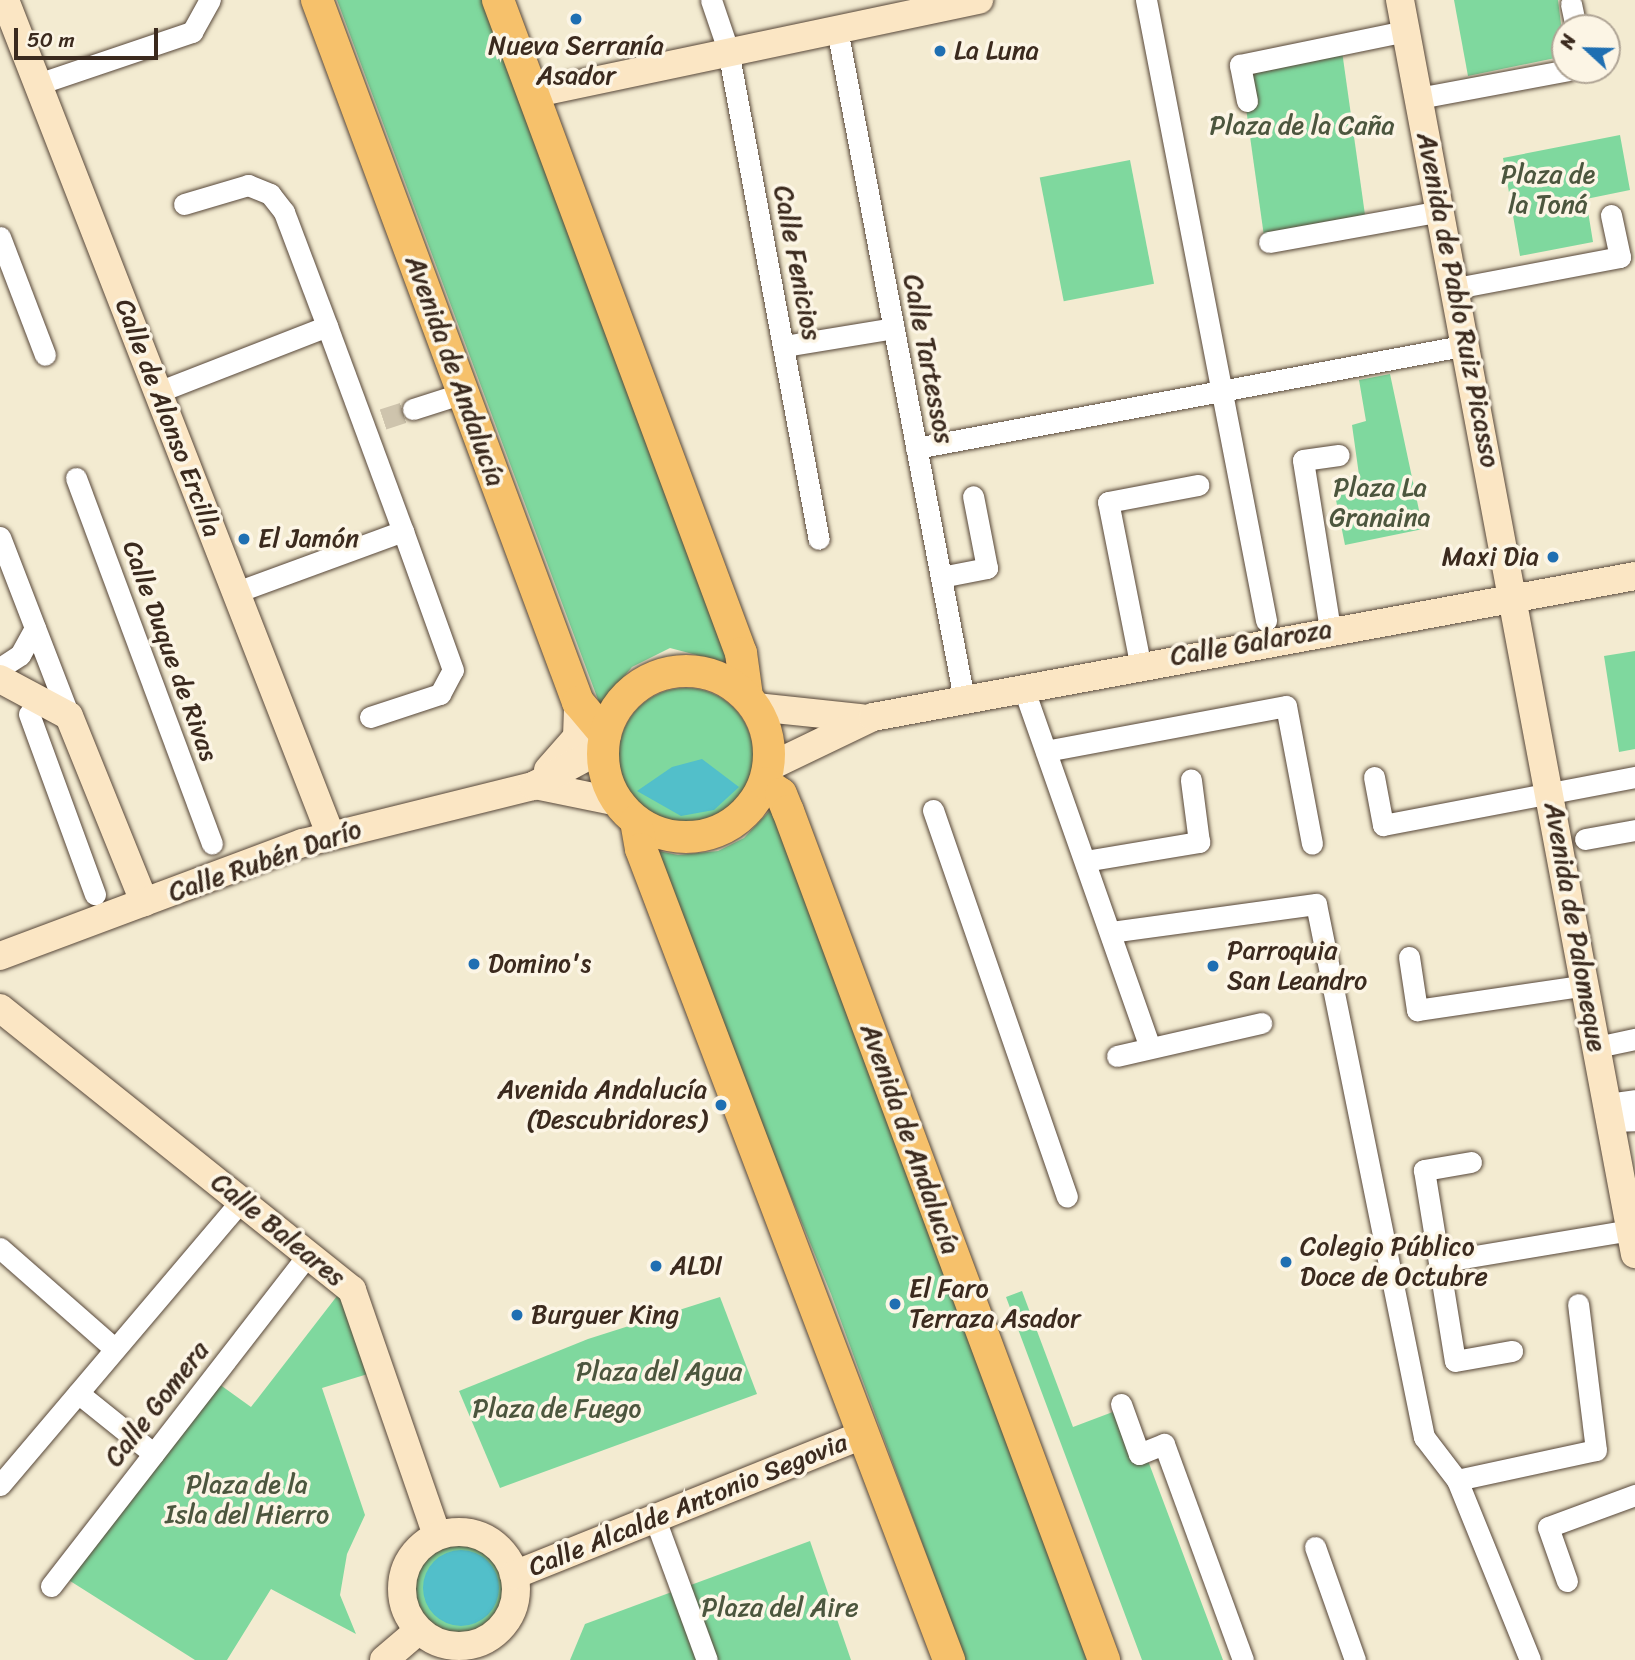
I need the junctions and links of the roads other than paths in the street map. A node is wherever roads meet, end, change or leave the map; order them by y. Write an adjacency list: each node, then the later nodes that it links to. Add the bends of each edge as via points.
1 (5, 0): 15 (street, Calle de Alonso Ercilla)
2 (210, 0): 15 (street, via 192,32)
3 (317, 0): 32 (main road, Avenida de Andalucía)
4 (498, 0): 16 (main road)
5 (711, 0): 13 (street, Calle Fenicios)
6 (979, 0): 11 (street)
7 (1146, 0): 30 (street)
8 (1400, 0): 12 (street, Avenida de Pablo Ruiz Picasso)
9 (1571, 4): 10 (street)
10 (1573, 14)
11 (837, 29): 13 (street); 26 (street, Calle Tartessos)
12 (1406, 31): 17 (street, Avenida de Pablo Ruiz Picasso); 18 (street, via 1240,65)
13 (728, 50): 16 (street); 28 (street, Calle Fenicios)
14 (1551, 73): 17 (street)
15 (38, 84): 31 (street, Calle de Alonso Ercilla)
16 (532, 94): 54 (main road, via 741,653)
17 (1419, 98): 20 (street, Avenida de Pablo Ruiz Picasso)
18 (1247, 101)
19 (184, 204): 25 (street, via 248,185 270,194 284,212)
20 (1441, 211): 23 (street); 24 (street, Avenida de Pablo Ruiz Picasso)
21 (1611, 215): 24 (street, via 1620,257)
22 (0, 237): 29 (street)
23 (1269, 242)
24 (1456, 288): 27 (street, Avenida de Pablo Ruiz Picasso)
25 (327, 326): 31 (street); 39 (street, via 373,422)
26 (894, 328): 28 (street); 34 (street, Calle Tartessos)
27 (1466, 345): 30 (street); 45 (street, Avenida de Pablo Ruiz Picasso)
28 (785, 346): 41 (street, Calle Fenicios)
29 (45, 355)
30 (1223, 392): 34 (street); 46 (street)
31 (158, 393): 44 (street, Calle de Alonso Ercilla)
32 (463, 393): 33 (street); 55 (main road, Avenida de Andalucía)
33 (412, 410)
34 (916, 448): 43 (street, Calle Tartessos)
35 (1339, 454): 48 (street, via 1303,460)
36 (76, 478): 74 (street, Calle Duque de Rivas)
37 (1198, 485): 49 (street, via 1108,502)
38 (973, 496): 43 (street, via 988,568)
39 (403, 531): 44 (street); 58 (street, via 453,670 440,694)
40 (0, 537): 47 (street)
41 (819, 539)
42 (1635, 576): 45 (street, Calle Galaroza)
43 (941, 578): 53 (street, Calle Tartessos)
44 (236, 592): 71 (street, Calle de Alonso Ercilla)
45 (1516, 599): 48 (street, Calle Galaroza); 67 (street, Avenida de Palomeque)
46 (1266, 620)
47 (35, 628): 50 (street, via 20,655); 57 (street)
48 (1330, 629): 49 (street, Calle Galaroza)
49 (1140, 663): 52 (street, Calle Galaroza)
50 (0, 668)
51 (0, 679): 57 (street)
52 (1023, 687): 53 (street, Calle Galaroza); 61 (street)
53 (964, 699): 59 (street, Calle Galaroza)
54 (752, 701): 59 (street, Calle Galaroza); 60 (main road, via 703,671 653,677 615,710); 62 (main road, via 769,736)
55 (578, 702): 60 (main road, Avenida de Andalucía); 66 (street, via 573,744)
56 (29, 714): 76 (street)
57 (69, 716): 77 (street)
58 (370, 717)
59 (867, 719): 62 (street, Calle Galaroza)
60 (604, 741): 66 (street, Calle Rubén Darío); 69 (main road, via 606,777)
61 (1046, 751): 73 (street, via 1286,706); 75 (street)
62 (767, 775): 69 (main road, via 752,806 710,835 684,838); 117 (main road, Avenida de Andalucía, via 788,811)
63 (1374, 777): 67 (street, via 1383,825)
64 (1635, 777): 67 (street)
65 (1191, 780): 75 (street, via 1199,842)
66 (535, 785): 69 (street, Calle Rubén Darío); 71 (street, Calle Rubén Darío)
67 (1551, 793): 81 (street, Avenida de Palomeque)
68 (933, 810): 90 (street)
69 (627, 812): 101 (main road)
70 (1635, 830): 72 (street)
71 (331, 836): 77 (street, Calle Rubén Darío)
72 (1585, 839)
73 (1312, 844)
74 (212, 845)
75 (1085, 861): 78 (street)
76 (95, 894)
77 (144, 902): 79 (street, Calle Rubén Darío)
78 (1111, 932): 85 (street); 103 (street, via 1316,904 1424,1437)
79 (0, 956)
80 (1409, 957): 81 (street, via 1417,1010)
81 (1586, 985): 86 (street, Avenida de Palomeque)
82 (0, 1008): 91 (street, Calle Baleares)
83 (1262, 1023): 85 (street)
84 (1635, 1039): 86 (street)
85 (1150, 1047): 87 (street)
86 (1597, 1047): 88 (street, Avenida de Palomeque)
87 (1117, 1056)
88 (1622, 1111): 92 (street, Avenida de Palomeque)
89 (1471, 1162): 95 (street, via 1424,1170)
90 (1067, 1196)
91 (242, 1201): 93 (street, Calle Baleares); 97 (street)
92 (1633, 1242): 95 (street)
93 (308, 1255): 102 (street, Calle Gomera); 107 (street, Calle Baleares, via 352,1290)
94 (3, 1257): 97 (street)
95 (1439, 1262): 98 (street, via 1455,1361)
96 (1577, 1304): 103 (street, via 1596,1450)
97 (114, 1348): 99 (street)
98 (1512, 1351)
99 (78, 1393): 102 (street); 104 (street)
100 (1121, 1404): 118 (street, via 1139,1454 1164,1444)
101 (862, 1435): 106 (street, Calle Alcalde Antonio Segovia); 116 (main road)
102 (154, 1454): 111 (street, Calle Gomera)
103 (1457, 1480): 120 (street)
104 (0, 1485)
105 (1635, 1495): 110 (street, via 1548,1527)
106 (655, 1519): 109 (street, Calle Alcalde Antonio Segovia); 115 (street)
107 (437, 1536): 109 (street, via 484,1538); 112 (street, via 421,1546 403,1578 402,1597)
108 (1315, 1547): 119 (street)
109 (514, 1575): 113 (street, via 513,1607)
110 (1567, 1581)
111 (51, 1586)
112 (419, 1630): 113 (street, via 448,1645); 114 (street)
113 (485, 1651)
114 (384, 1660)
115 (707, 1660)
116 (949, 1660)
117 (1104, 1660)
118 (1243, 1660)
119 (1355, 1660)
120 (1530, 1660)

